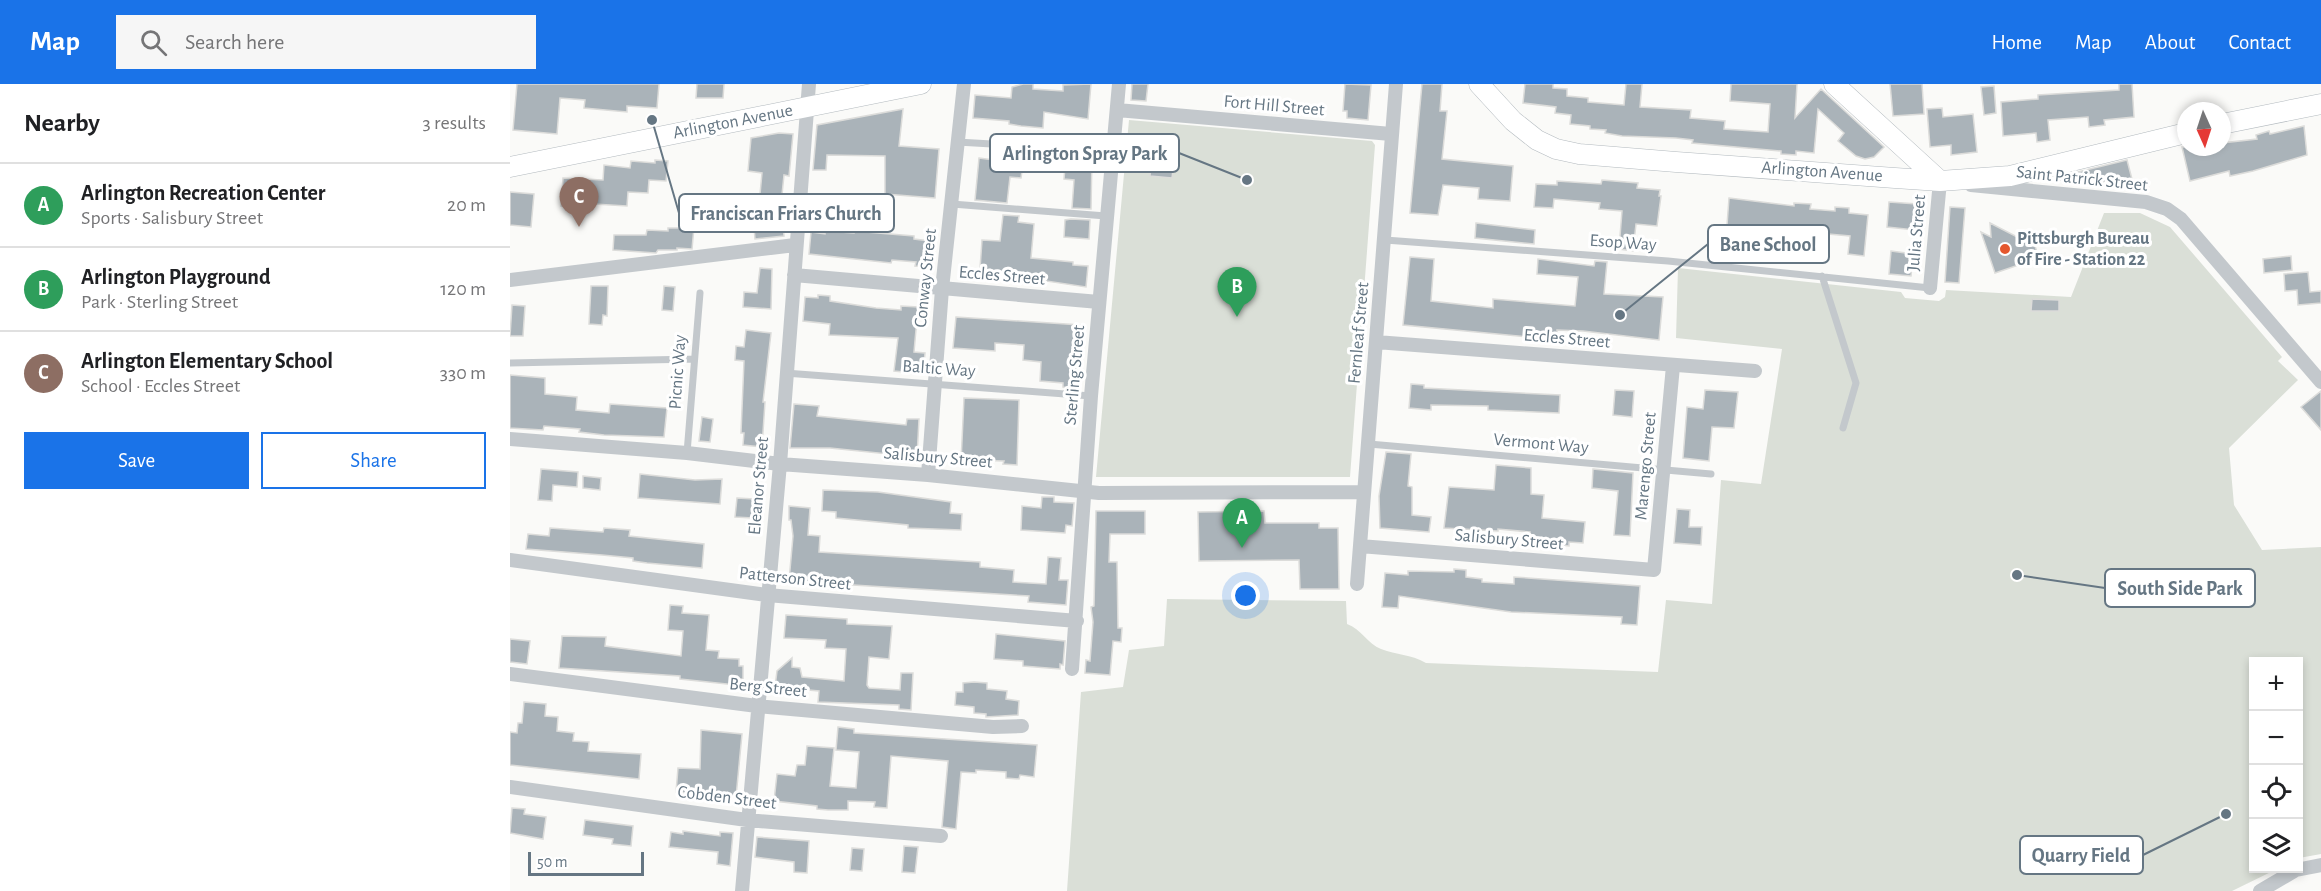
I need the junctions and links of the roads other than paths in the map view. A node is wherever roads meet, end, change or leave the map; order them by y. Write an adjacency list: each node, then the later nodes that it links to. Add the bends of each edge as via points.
1 (809, 84): 9 (street, Eleanor Street)
2 (921, 84): 9 (street, Arlington Avenue)
3 (964, 84): 14 (street, Conway Street)
4 (1119, 84): 10 (street, Sterling Street)
5 (1396, 84): 12 (street, Fernleaf Street)
6 (1479, 84): 17 (street, Arlington Avenue, via 1513,121 1537,140 1568,152)
7 (1834, 84): 17 (street)
8 (2321, 104): 11 (street)
9 (807, 108): 16 (street, Arlington Avenue); 21 (street, Eleanor Street)
10 (1117, 110): 12 (street, Fort Hill Street); 15 (street, Sterling Street)
11 (2231, 122)
12 (1391, 134): 20 (street, Fernleaf Street)
13 (2177, 135): 17 (street, Arlington Avenue, via 2010,176)
14 (957, 142): 15 (lane); 18 (street, Conway Street)
15 (1112, 151): 19 (street, Sterling Street)
16 (510, 167)
17 (1940, 181): 25 (street, Julia Street); 35 (street, Saint Patrick Street, via 2146,202 2167,209 2181,219)
18 (952, 204): 19 (lane); 26 (street, Conway Street)
19 (1106, 216): 28 (street, Sterling Street)
20 (1385, 240): 23 (lane, Esop Way); 29 (street, Fernleaf Street)
21 (795, 245): 22 (street, Eleanor Street); 24 (street)
22 (794, 275): 26 (street, Eccles Street); 34 (street, Eleanor Street)
23 (1822, 276): 25 (lane, Esop Way); 38 (lane, via 1856,383)
24 (510, 280)
25 (1930, 288)
26 (942, 289): 28 (street, Eccles Street); 36 (street, Conway Street)
27 (700, 293): 30 (lane, Picnic Way)
28 (1099, 302): 37 (street, Sterling Street)
29 (1376, 342): 32 (street, Eccles Street); 40 (street, Fernleaf Street)
30 (694, 359): 31 (lane); 41 (lane, Picnic Way)
31 (510, 363)
32 (1673, 366): 33 (street, Eccles Street); 43 (street, Marengo Street)
33 (1755, 371)
34 (785, 372): 36 (lane, Baltic Way); 42 (street, Eleanor Street)
35 (2321, 382)
36 (935, 383): 37 (lane, Baltic Way); 45 (street, Conway Street)
37 (1091, 396): 46 (street, Sterling Street)
38 (1843, 428)
39 (510, 439): 41 (street, Salisbury Street)
40 (1369, 444): 43 (lane, Vermont Way); 47 (street, Fernleaf Street)
41 (687, 453): 42 (street, Salisbury Street)
42 (780, 464): 45 (street, Salisbury Street); 52 (street, Eleanor Street)
43 (1664, 469): 44 (lane, Vermont Way); 50 (street, Marengo Street)
44 (1711, 474)
45 (928, 475): 46 (street, Salisbury Street)
46 (1085, 490): 47 (street, Salisbury Street); 53 (street, Sterling Street)
47 (1364, 492): 48 (street, Fernleaf Street)
48 (1360, 546): 50 (street, Salisbury Street); 51 (street, Fernleaf Street)
49 (510, 560): 52 (street, Patterson Street)
50 (1654, 570)
51 (1357, 584)
52 (767, 596): 53 (street, Patterson Street); 56 (street, Eleanor Street)
53 (1077, 621): 54 (street, Sterling Street)
54 (1072, 669)
55 (510, 674): 56 (street, Berg Street)
56 (757, 706): 57 (street, Berg Street, via 993,727); 59 (street, Eleanor Street)
57 (1022, 726)
58 (510, 787): 59 (street, Cobden Street)
59 (747, 820): 60 (street, Cobden Street); 62 (street, Eleanor Street)
60 (941, 836)
61 (2321, 865): 63 (street, via 2296,870)
62 (742, 891)
63 (2260, 891)

